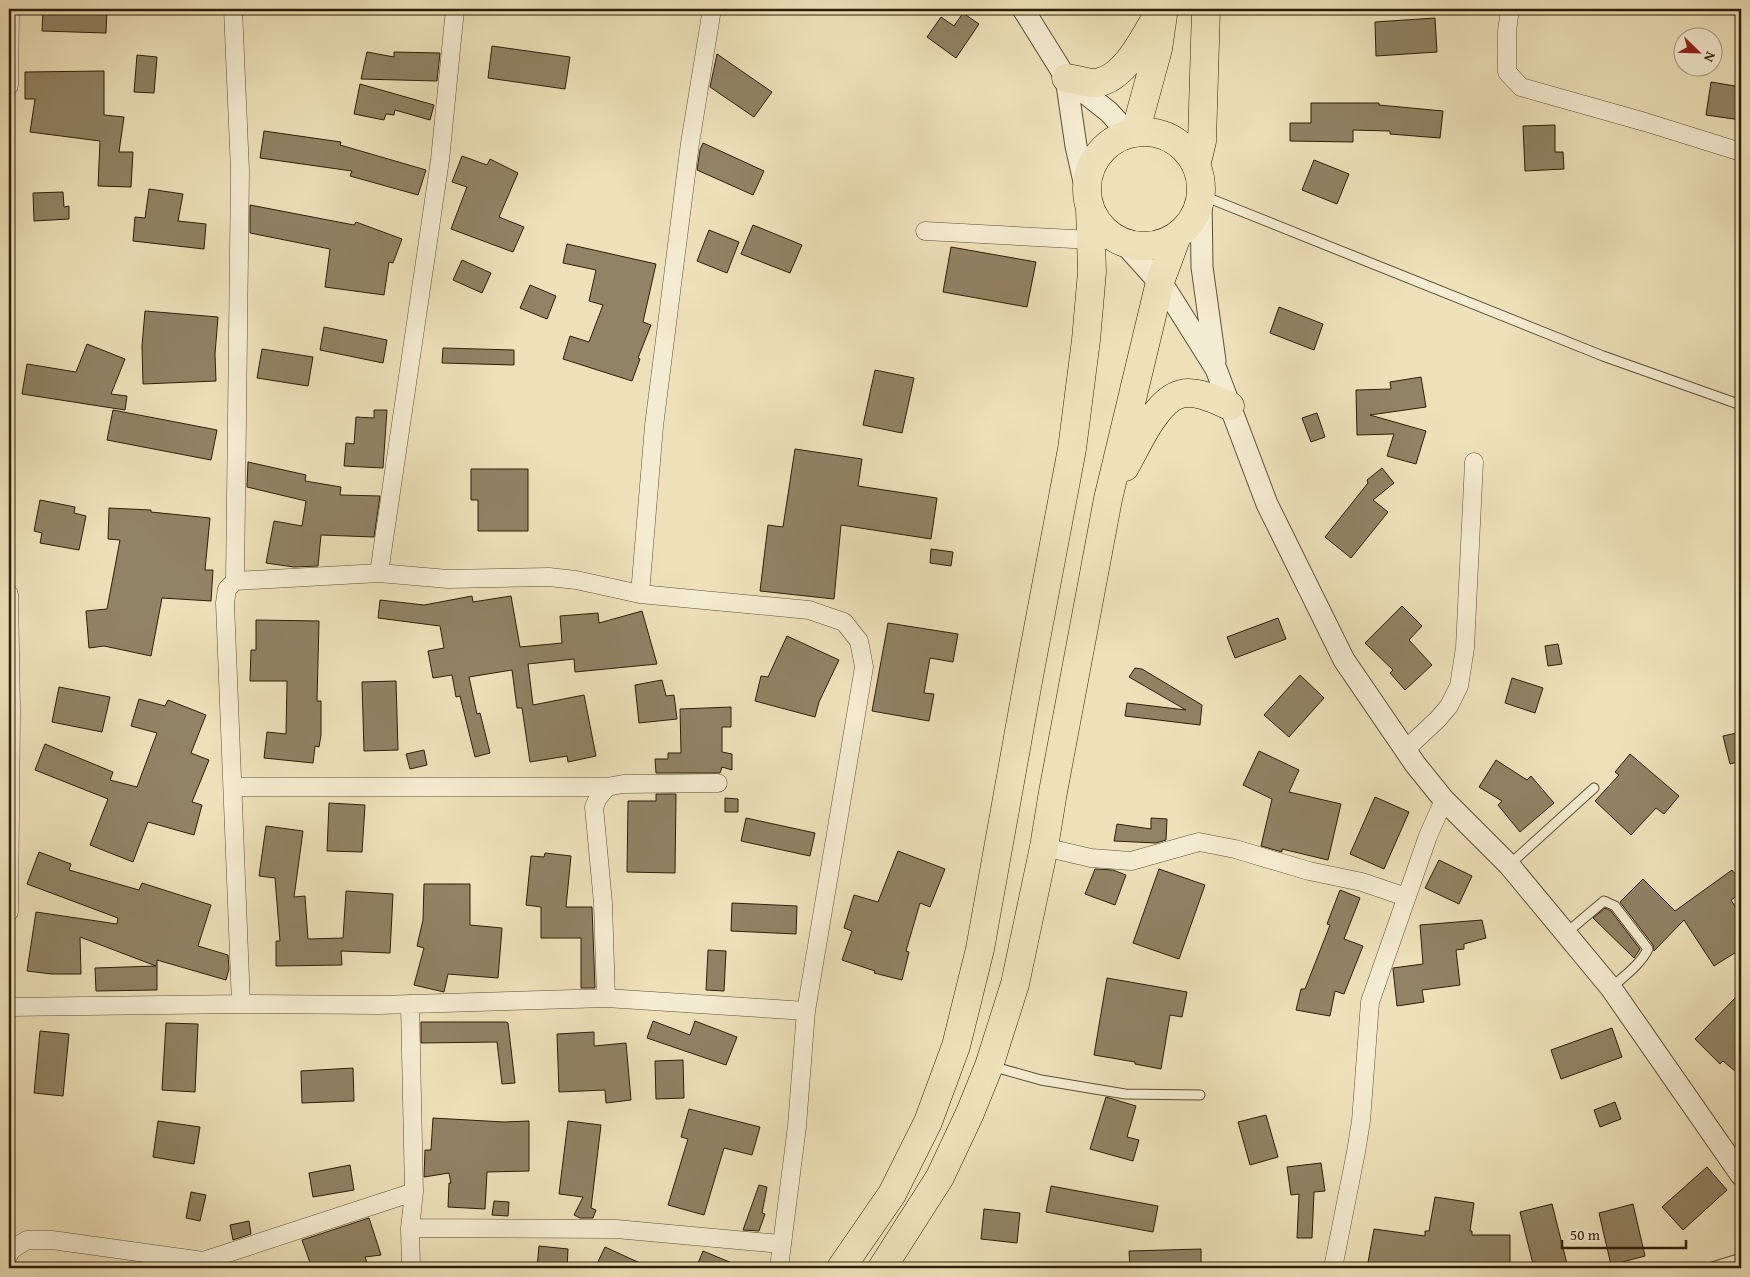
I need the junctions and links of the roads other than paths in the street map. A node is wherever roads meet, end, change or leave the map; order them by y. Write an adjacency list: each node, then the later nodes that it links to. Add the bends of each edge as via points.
1 (10, 9): 10 (street)
2 (233, 9): 27 (street, via 240,171)
3 (455, 9): 26 (street, via 440,160)
4 (712, 9): 29 (street, via 690,143 654,426)
5 (1023, 9): 9 (street)
6 (1162, 9): 9 (main road, via 1129,62 1109,80 1093,83); 11 (main road, via 1158,49)
7 (1206, 9): 13 (main road, via 1202,141)
8 (1510, 9): 12 (street, via 1507,72 1521,87)
9 (1066, 78): 11 (street, via 1109,112); 15 (street)
10 (9, 86)
11 (1130, 134): 13 (main road, via 1153,133 1176,142 1186,149); 15 (main road, via 1099,154 1088,181)
12 (1741, 152)
13 (1196, 166): 14 (main road)
14 (1201, 194): 17 (main road, via 1191,222); 21 (street, via 1202,266); 22 (lane, via 1603,356)
15 (1088, 201): 18 (main road); 19 (main road, via 1097,222 1108,235)
16 (925, 231): 18 (street)
17 (1177, 236): 19 (main road, via 1151,247 1137,247); 20 (main road)
18 (1092, 240): 40 (main road, via 1086,340 1072,449)
19 (1121, 240): 20 (street)
20 (1160, 282): 21 (street); 25 (main road)
21 (1216, 368): 23 (street)
22 (1741, 405)
23 (1230, 406): 25 (main road, via 1202,395 1181,394 1165,403 1152,420); 31 (street, via 1267,504 1344,660)
24 (1474, 462): 31 (street, via 1465,648 1459,686 1449,706)
25 (1108, 500): 37 (main road)
26 (379, 573): 27 (street); 29 (street, via 448,578 549,577)
27 (235, 581): 33 (street, via 228,588 225,603)
28 (9, 594): 30 (street)
29 (640, 594): 49 (street, via 809,610 844,622 859,641 864,667)
30 (10, 711): 41 (street)
31 (1405, 750): 36 (street)
32 (718, 783): 34 (street)
33 (233, 787): 34 (street); 46 (street)
34 (607, 787): 45 (street, via 594,807 603,903)
35 (1594, 788): 38 (lane)
36 (1444, 800): 38 (street); 39 (street)
37 (1044, 847): 39 (street, via 1091,858 1131,861 1199,842 1362,882); 42 (main road)
38 (1509, 865): 43 (street)
39 (1406, 897): 63 (street, via 1370,1002 1360,1129)
40 (988, 905): 42 (main road); 61 (main road, via 956,1046 928,1122 892,1194)
41 (9, 912)
42 (1029, 916): 50 (main road, via 1015,984)
43 (1565, 934): 44 (street); 44 (lane, via 1604,901 1615,906 1648,949 1634,968)
44 (1611, 988): 52 (street)
45 (606, 998): 47 (street); 49 (street)
46 (241, 1004): 47 (street); 48 (street)
47 (410, 1004): 53 (street)
48 (9, 1007)
49 (806, 1011): 55 (street, via 797,1126)
50 (989, 1066): 51 (lane, via 1041,1080 1125,1094); 62 (main road, via 940,1177)
51 (1200, 1095)
52 (1741, 1175)
53 (414, 1192): 54 (street); 58 (street)
54 (410, 1228): 55 (street, via 616,1229); 59 (street)
55 (781, 1244): 60 (street)
56 (9, 1255): 58 (street, via 11,1250 27,1240 52,1240)
57 (1741, 1258): 64 (lane)
58 (203, 1264)
59 (411, 1268)
60 (779, 1268)
61 (842, 1268)
62 (882, 1268)
63 (1333, 1268)
64 (1709, 1268)

